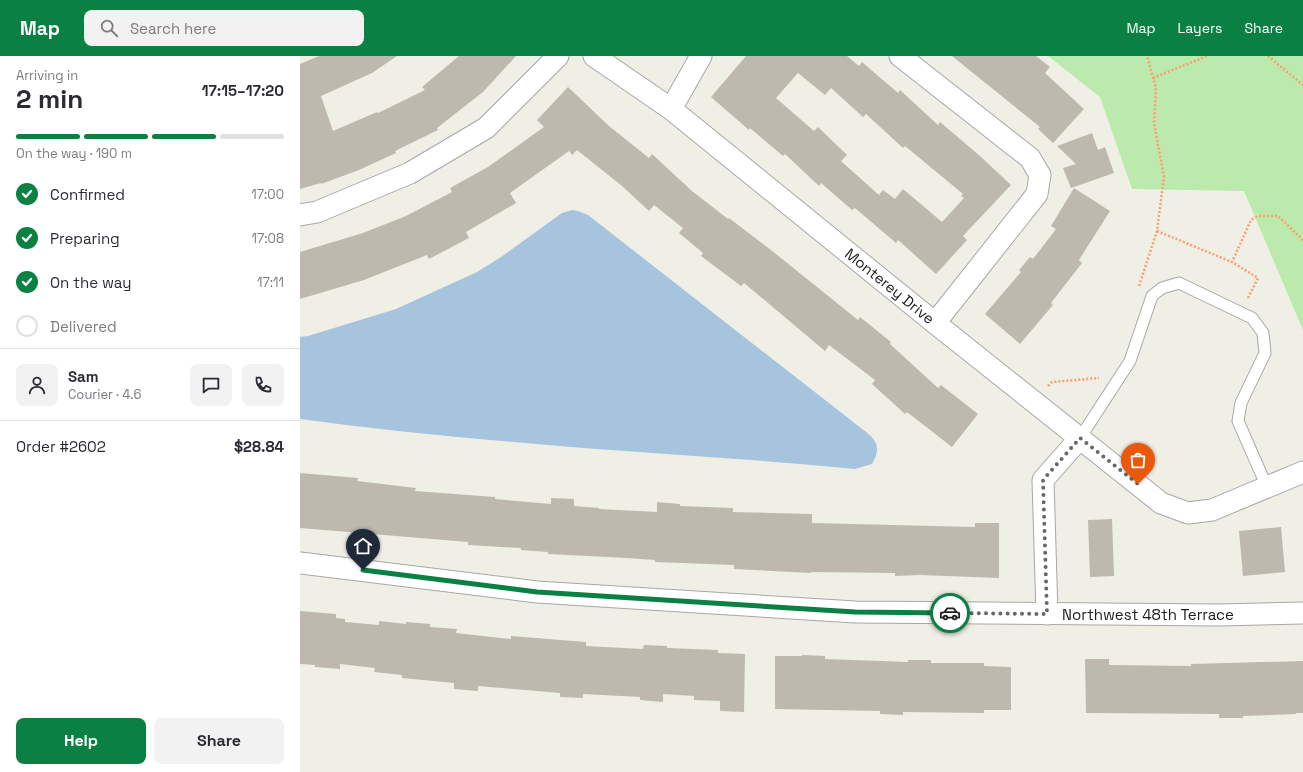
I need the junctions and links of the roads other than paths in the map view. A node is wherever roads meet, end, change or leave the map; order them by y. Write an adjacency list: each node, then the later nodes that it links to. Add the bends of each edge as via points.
1 (558, 56): 6 (street, via 486,128 410,173 317,212)
2 (594, 56): 5 (street, Monterey Drive)
3 (701, 56): 5 (street)
4 (900, 56): 7 (street, via 1030,158 1040,175 1037,194)
5 (671, 109): 7 (street, Monterey Drive)
6 (300, 215)
7 (935, 323): 8 (street, Monterey Drive)
8 (1080, 438): 10 (street, Monterey Drive, via 1161,502 1188,513 1212,510); 10 (lane, via 1130,361 1152,296 1162,288 1180,283 1252,318 1263,333 1265,353 1241,403 1238,421); 13 (street, via 1043,480)
9 (1303, 472): 10 (street)
10 (1267, 487)
11 (300, 563): 13 (street, Northwest 48th Terrace, via 545,592 855,612)
12 (1303, 613): 13 (street, Northwest 48th Terrace)
13 (1047, 614)

